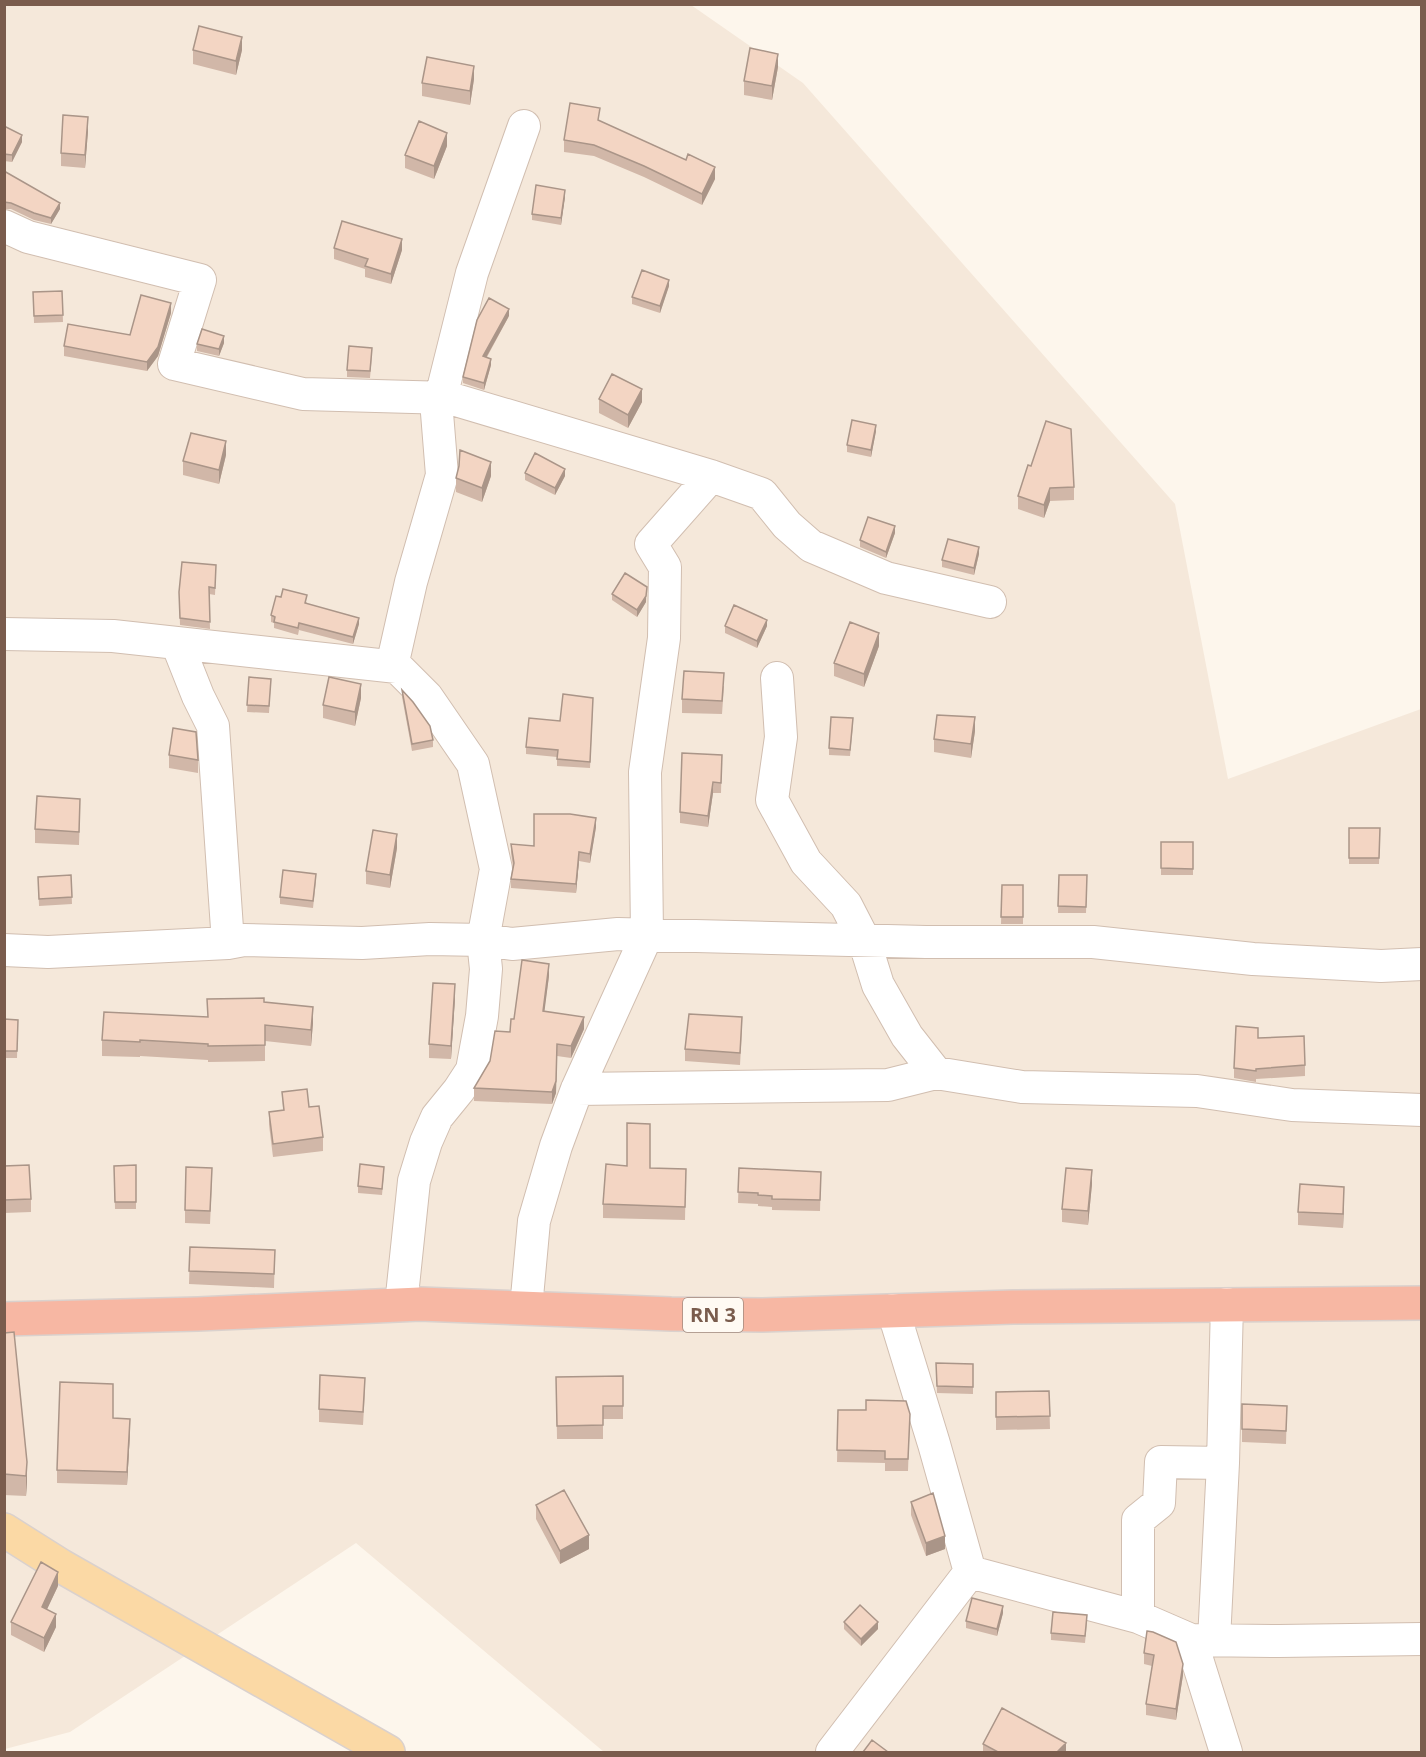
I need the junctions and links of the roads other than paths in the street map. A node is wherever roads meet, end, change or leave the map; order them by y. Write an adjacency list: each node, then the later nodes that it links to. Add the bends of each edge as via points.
1 (524, 126): 3 (street, via 472,273)
2 (4, 226): 3 (street, via 28,237 200,280 174,364 303,394)
3 (441, 398): 4 (street); 8 (street, via 437,412 442,475)
4 (711, 476): 5 (street, via 762,494 787,525 811,546 886,578); 10 (street, via 651,544 665,567 664,638 645,772)
5 (990, 602)
6 (4, 634): 7 (street, via 113,636)
7 (177, 643): 8 (street); 13 (street, via 213,726)
8 (392, 666): 11 (street, via 397,666 427,697 473,764 496,869)
9 (777, 678): 12 (street, via 781,737 772,800 806,862 846,905)
10 (647, 935): 11 (street, via 512,944); 12 (street); 17 (street)
11 (483, 940): 13 (street); 21 (street, via 486,969 472,1070 437,1118 414,1181)
12 (864, 940): 15 (street, via 1094,942 1253,959 1381,966); 16 (street, via 879,985 907,1036)
13 (228, 943): 14 (street, via 48,952)
14 (4, 950)
15 (1422, 964)
16 (936, 1073): 17 (street, via 888,1085); 18 (street, via 1022,1087 1197,1091 1292,1105)
17 (577, 1089): 22 (street, via 534,1221)
18 (1422, 1110)
19 (1422, 1303): 20 (highway, RN 3)
20 (1227, 1304): 23 (highway, RN 3); 25 (street)
21 (400, 1305): 22 (highway, RN 3); 24 (highway, RN 3)
22 (526, 1308): 23 (highway, RN 3, via 762,1315)
23 (894, 1310): 27 (street)
24 (4, 1319)
25 (1223, 1463): 28 (street, via 1161,1462 1159,1503 1138,1520); 30 (street)
26 (4, 1530): 31 (main road)
27 (970, 1572): 28 (street); 32 (street)
28 (1138, 1617): 30 (street)
29 (1422, 1639): 30 (street)
30 (1202, 1640): 33 (street)
31 (388, 1752)
32 (832, 1752)
33 (1226, 1752)

